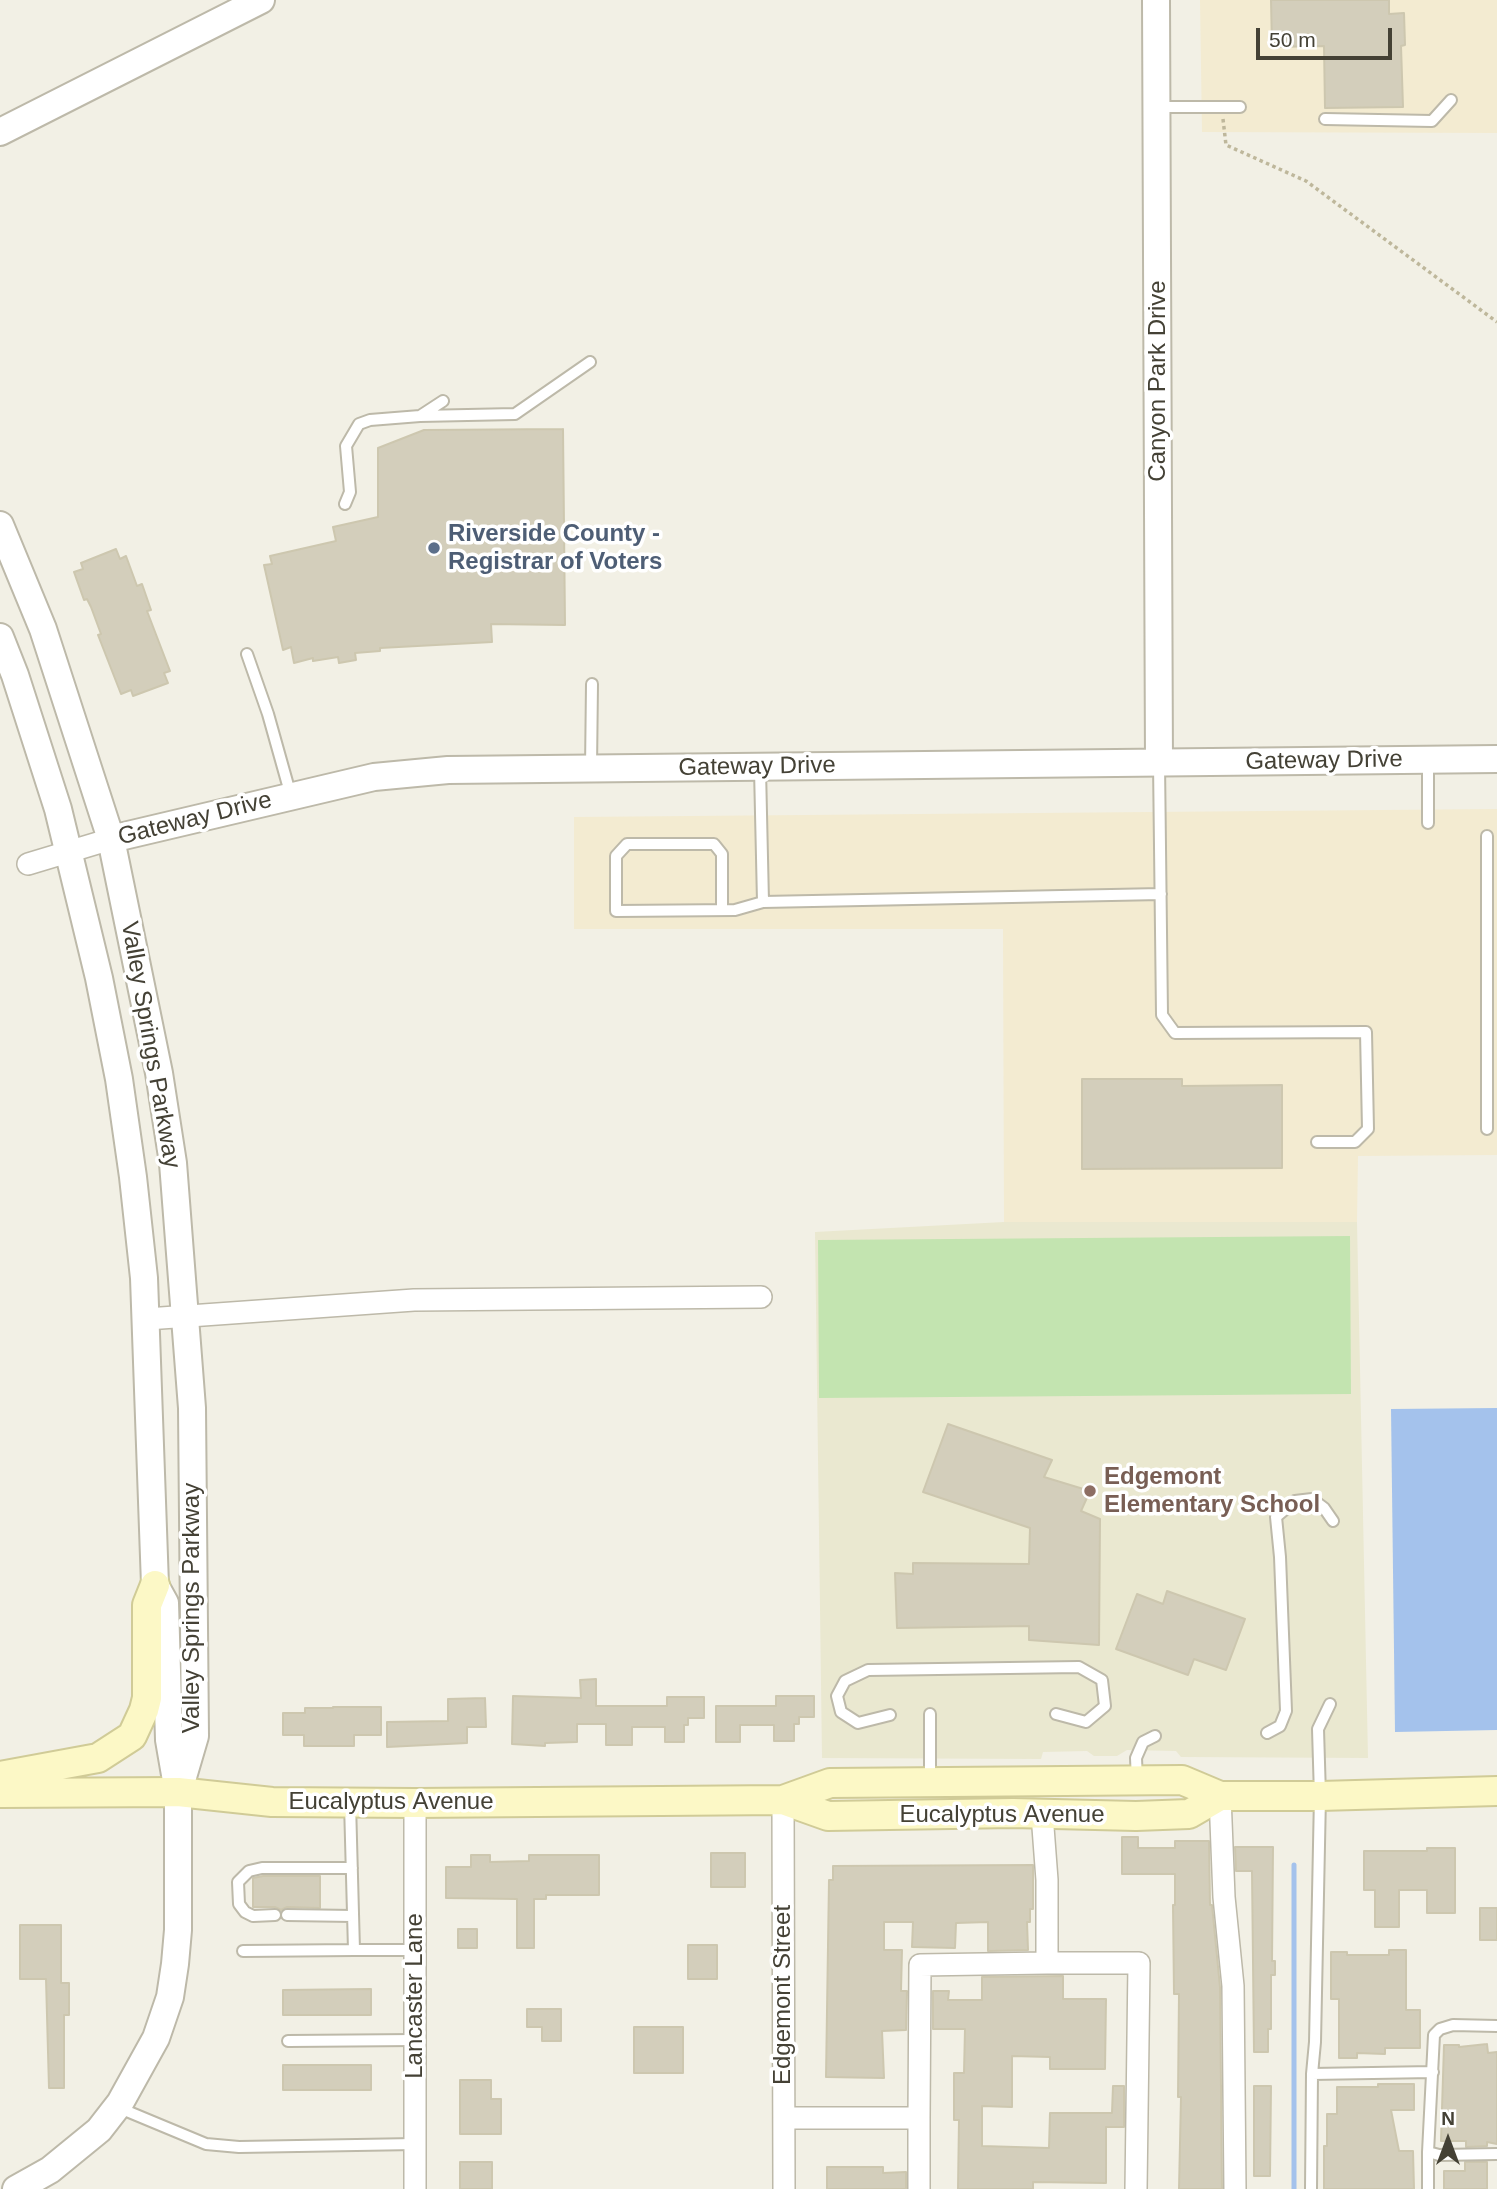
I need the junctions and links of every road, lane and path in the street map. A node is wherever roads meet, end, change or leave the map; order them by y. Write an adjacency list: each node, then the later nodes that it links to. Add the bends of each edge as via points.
1 (261, 0): 8 (street)
2 (1156, 0): 4 (street, Canyon Park Drive)
3 (1451, 100): 7 (lane, via 1432,121)
4 (1157, 107): 5 (lane); 20 (street, Canyon Park Drive)
5 (1222, 107): 6 (lane); 9 (path, via 1226,145 1306,181)
6 (1240, 107)
7 (1325, 119)
8 (0, 132)
9 (1497, 322)
10 (590, 362): 12 (lane, via 515,414)
11 (443, 401): 12 (lane)
12 (420, 416): 13 (lane, via 359,424 346,446 350,492)
13 (345, 504)
14 (0, 526): 26 (street, Valley Springs Parkway, via 43,629)
15 (0, 637): 27 (street, Valley Springs Parkway)
16 (247, 654): 23 (lane)
17 (592, 684): 22 (lane)
18 (1497, 759): 19 (street, Gateway Drive)
19 (1428, 760): 20 (street, Gateway Drive); 24 (lane)
20 (1160, 763): 21 (street, Gateway Drive); 29 (lane)
21 (760, 767): 22 (street, Gateway Drive); 30 (lane)
22 (591, 768): 23 (street, Gateway Drive, via 448,770 374,777)
23 (291, 796): 26 (street, Gateway Drive)
24 (1428, 823)
25 (1487, 836): 32 (lane)
26 (111, 839): 27 (street, Gateway Drive); 35 (street, Valley Springs Parkway, via 159,1073 173,1163)
27 (68, 852): 28 (street, Gateway Drive); 36 (street, Valley Springs Parkway, via 118,1079 134,1177)
28 (28, 864)
29 (1161, 894): 30 (lane); 33 (lane, via 1162,1015 1175,1034 1367,1032 1367,1129 1355,1142)
30 (763, 902): 31 (lane)
31 (722, 910): 31 (lane, via 616,911 616,856 627,844 714,844 722,854)
32 (1487, 1129)
33 (1317, 1142)
34 (761, 1297): 35 (street, via 414,1300)
35 (186, 1316): 36 (street); 49 (street, Valley Springs Parkway, via 192,1408 195,1736)
36 (147, 1319): 38 (street, Valley Springs Parkway)
37 (1333, 1521): 43 (lane, via 1312,1499 1295,1501 1276,1517 1286,1711 1280,1726)
38 (155, 1585): 45 (main road, via 147,1605 147,1698 132,1736 98,1758); 49 (street, Valley Springs Parkway, via 165,1603 169,1740)
39 (1330, 1704): 52 (lane, via 1318,1729)
40 (890, 1714): 42 (lane, via 858,1723 841,1712 836,1696 845,1681 868,1670 1080,1667 1102,1680 1105,1706 1086,1722)
41 (930, 1714): 47 (lane)
42 (1056, 1714)
43 (1267, 1733)
44 (1155, 1736): 46 (lane, via 1143,1742 1136,1758)
45 (0, 1776)
46 (1137, 1782): 47 (main road, Eucalyptus Avenue); 51 (main road, Eucalyptus Avenue, via 1182,1780)
47 (930, 1783): 53 (main road, Eucalyptus Avenue, via 830,1783)
48 (1497, 1791): 52 (main road, Eucalyptus Avenue)
49 (178, 1792): 50 (main road, Eucalyptus Avenue); 54 (main road, Eucalyptus Avenue, via 272,1802); 70 (street, via 178,1930 170,1997 156,2038)
50 (0, 1793)
51 (1220, 1797): 52 (main road, Eucalyptus Avenue); 56 (main road, Eucalyptus Avenue, via 1189,1814); 81 (street, via 1233,1986)
52 (1320, 1797): 69 (lane)
53 (783, 1800): 55 (main road, Eucalyptus Avenue); 56 (main road, Eucalyptus Avenue, via 828,1816); 71 (street, Edgemont Street)
54 (350, 1802): 55 (main road, Eucalyptus Avenue); 57 (lane)
55 (415, 1803): 62 (street, Lancaster Lane)
56 (1042, 1814): 64 (street)
57 (352, 1868): 58 (lane, via 249,1871 239,1882 240,1904 253,1916); 60 (lane)
58 (275, 1915)
59 (287, 1915): 60 (lane)
60 (353, 1916): 61 (lane)
61 (354, 1950): 62 (lane); 63 (lane)
62 (415, 1950): 66 (street, Lancaster Lane)
63 (243, 1951)
64 (1047, 1963): 72 (street, via 920,1965); 80 (street, via 1139,1964)
65 (1497, 2026): 68 (lane, via 1440,2029 1434,2035)
66 (415, 2040): 67 (lane); 73 (street, Lancaster Lane)
67 (288, 2041)
68 (1433, 2072): 69 (lane); 74 (lane)
69 (1312, 2074): 82 (lane)
70 (117, 2107): 73 (lane, via 206,2144); 76 (street, via 99,2130 50,2170)
71 (784, 2118): 72 (street); 78 (street, Edgemont Street)
72 (919, 2118): 79 (street)
73 (415, 2144): 77 (street, Lancaster Lane)
74 (1428, 2152): 75 (lane); 83 (lane)
75 (1497, 2154)
76 (16, 2189)
77 (415, 2189)
78 (784, 2189)
79 (919, 2189)
80 (1136, 2189)
81 (1235, 2189)
82 (1311, 2189)
83 (1428, 2189)

